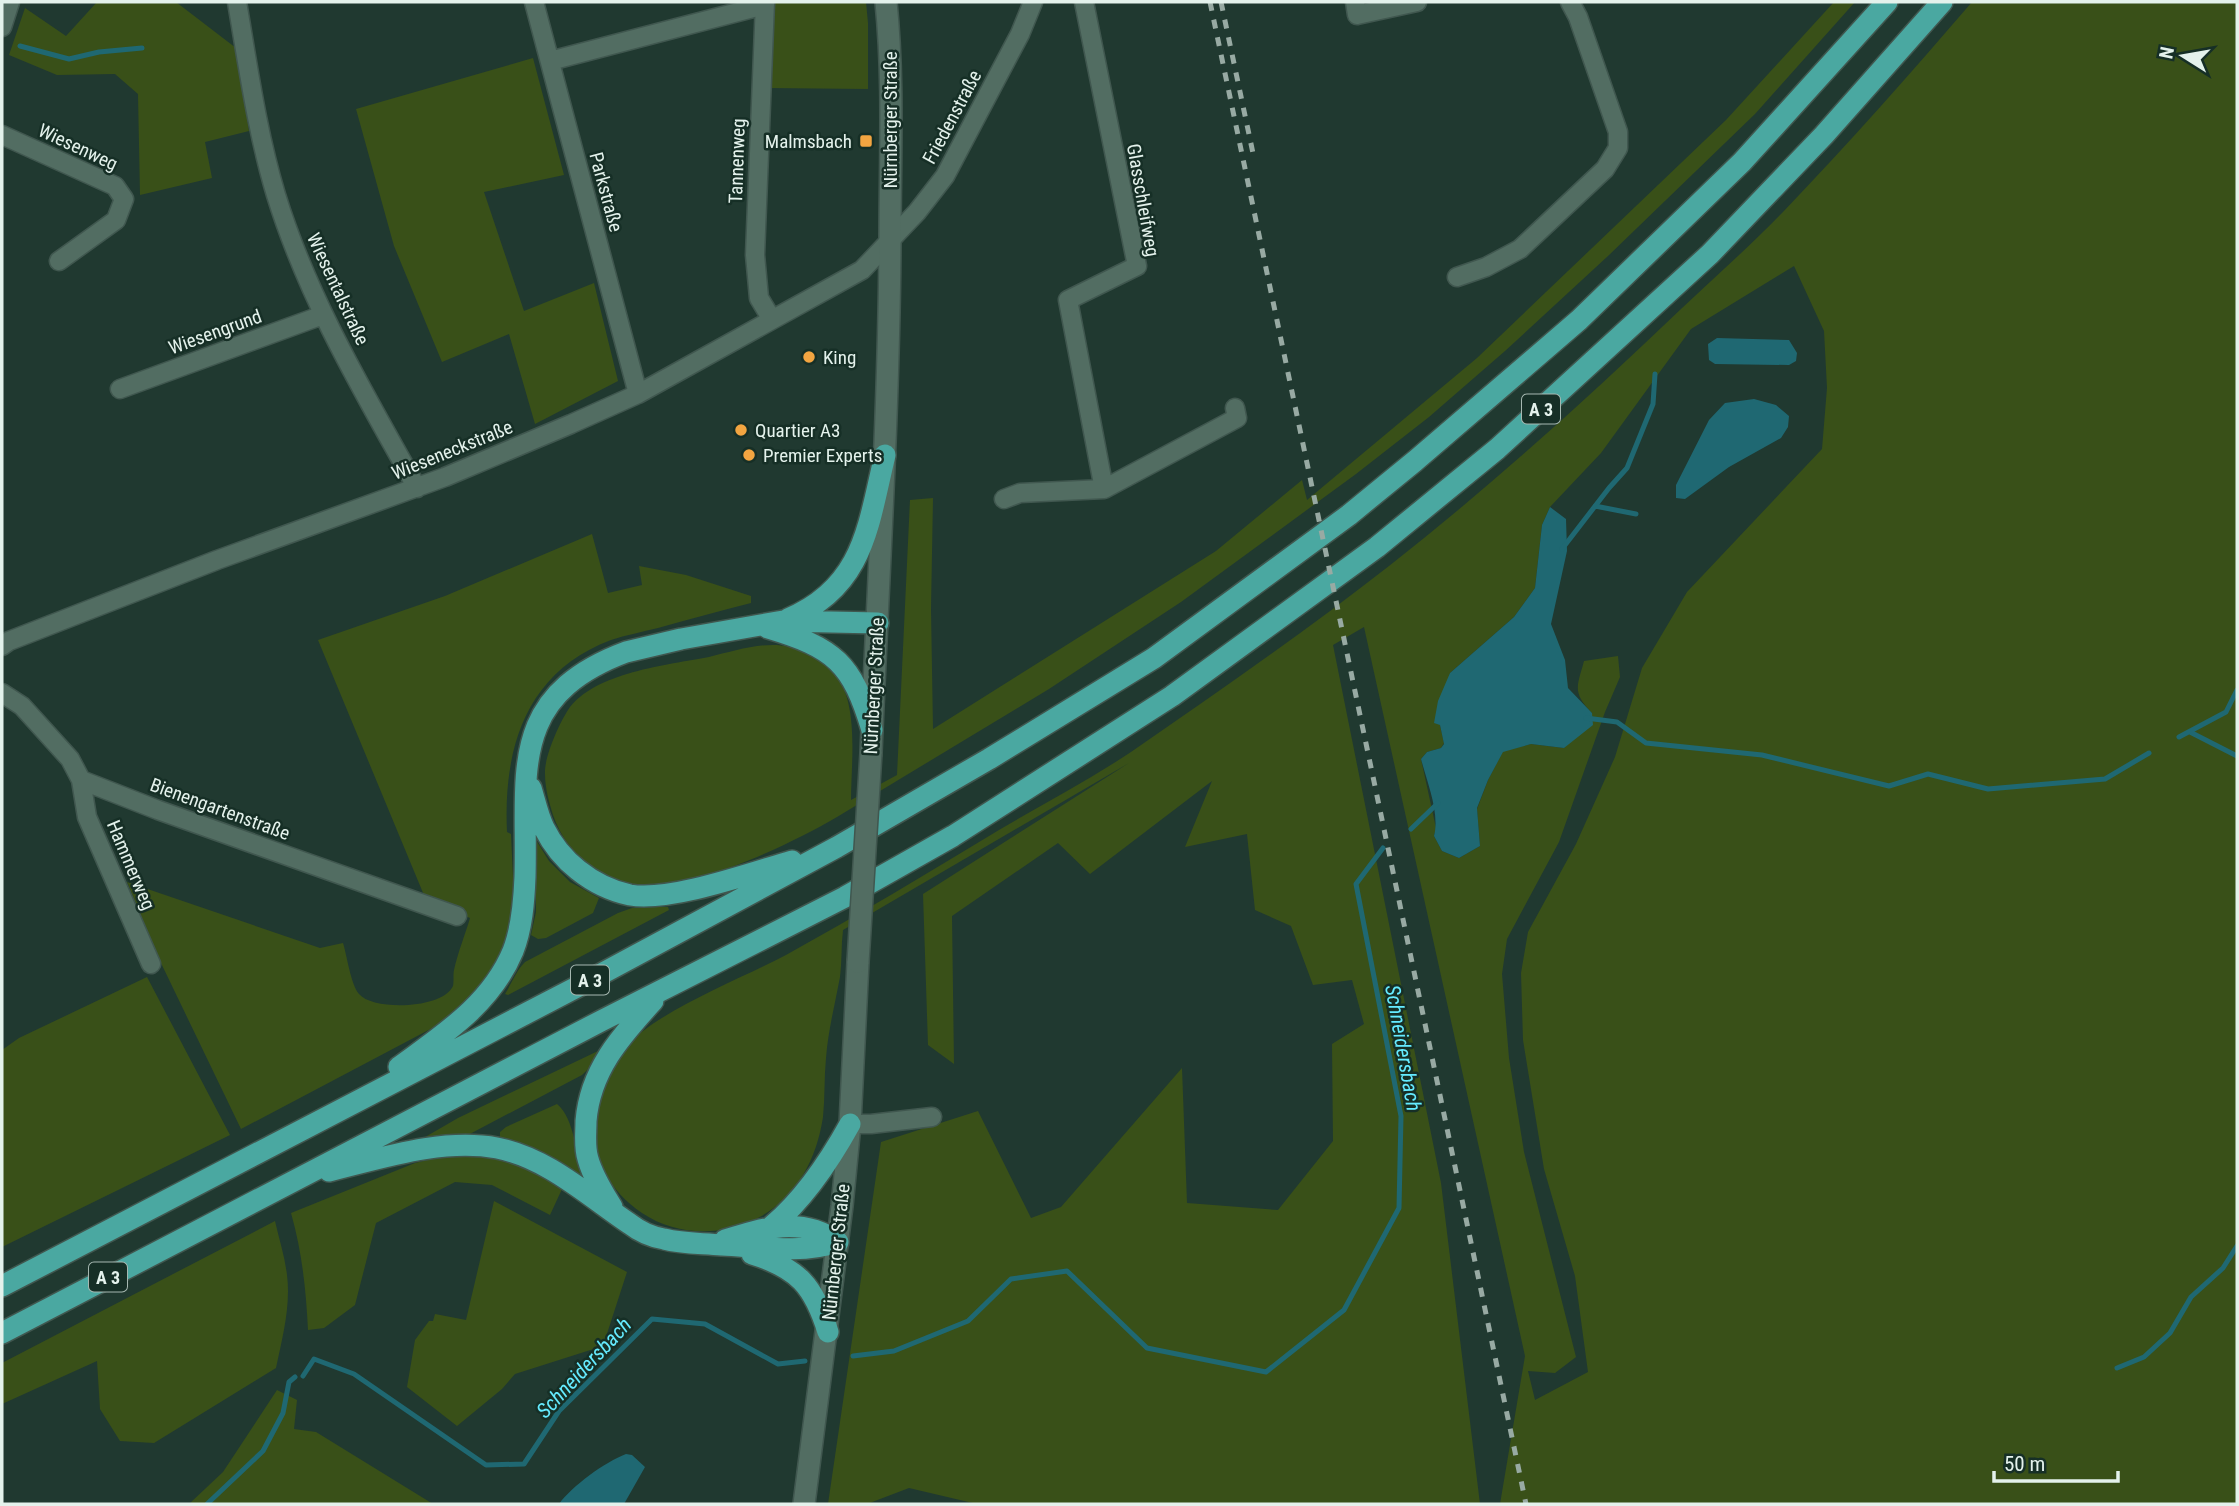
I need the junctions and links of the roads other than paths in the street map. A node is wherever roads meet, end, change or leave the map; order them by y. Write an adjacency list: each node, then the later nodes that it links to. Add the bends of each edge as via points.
1 (10, 2): 13 (street)
2 (237, 2): 19 (street, Wiesentalstraße, via 276,194)
3 (534, 2): 14 (street, Parkstraße)
4 (886, 2): 16 (main road, Nürnberger Straße, via 891,79)
5 (1033, 2): 16 (street, Friedenstraße, via 945,176)
6 (1084, 2): 26 (street, Glasschleifweg, via 1137,266 1068,300)
7 (1417, 2): 12 (street)
8 (1570, 2): 18 (street, via 1618,132 1618,148 1605,169 1520,249)
9 (1887, 2): 36 (highway, A 3, via 1742,162 1579,320 1406,469 1154,658)
10 (1942, 2): 39 (highway, A 3, via 1710,254 1497,449 1377,547 1172,696 986,815 845,897)
11 (765, 4): 14 (street); 20 (street, Tannenweg, via 755,255 759,298)
12 (1356, 8)
13 (2, 27)
14 (550, 61): 22 (street, Parkstraße)
15 (2, 135): 17 (street, Wiesenweg, via 115,186 124,200 116,220)
16 (890, 239): 20 (street, Wieseneckstraße, via 862,270); 24 (main road, Nürnberger Straße)
17 (59, 261)
18 (1457, 277)
19 (323, 315): 21 (street, Wiesengrund); 25 (street, Wiesentalstraße)
20 (771, 318): 22 (street, Wieseneckstraße)
21 (120, 389)
22 (638, 394): 25 (street, Wieseneckstraße)
23 (1235, 408): 26 (street, via 1237,418)
24 (886, 455): 28 (highway, via 862,540 844,579 823,600); 29 (main road, Nürnberger Straße)
25 (417, 488): 31 (street, Wieseneckstraße, via 217,560)
26 (1104, 489): 27 (street, via 1020,493)
27 (1004, 499)
28 (783, 621): 29 (highway); 30 (highway)
29 (878, 623): 33 (main road, Nürnberger Straße)
30 (755, 625): 33 (highway, via 810,642 844,666); 34 (highway, via 626,652 588,669 547,708)
31 (2, 646)
32 (2, 693): 35 (street, via 22,706 70,759)
33 (872, 730): 42 (main road, Nürnberger Straße, bridge)
34 (526, 765): 36 (highway, via 544,828 568,862 602,886 631,895 653,896 726,881); 40 (highway, via 524,896 514,948 504,970 473,1010)
35 (81, 780): 37 (street, Bienengartenstraße); 38 (street, Hammerweg, via 87,817)
36 (837, 847): 40 (highway, A 3)
37 (457, 916)
38 (151, 964)
39 (661, 991): 43 (highway, A 3); 44 (highway, via 611,1050 588,1101 586,1156)
40 (340, 1108): 48 (highway, A 3)
41 (932, 1117): 42 (street)
42 (850, 1124): 45 (highway, via 808,1189); 46 (main road, Nürnberger Straße)
43 (299, 1177): 44 (highway, via 426,1150 476,1145 541,1164); 50 (highway, A 3)
44 (615, 1212): 47 (highway, via 630,1225 663,1239)
45 (772, 1226): 46 (highway, via 817,1230); 47 (highway)
46 (838, 1242): 47 (highway, via 794,1249); 49 (main road, Nürnberger Straße)
47 (712, 1244): 49 (highway, via 770,1259 802,1278)
48 (2, 1286)
49 (828, 1332): 51 (main road, Nürnberger Straße)
50 (2, 1333)
51 (804, 1504)

